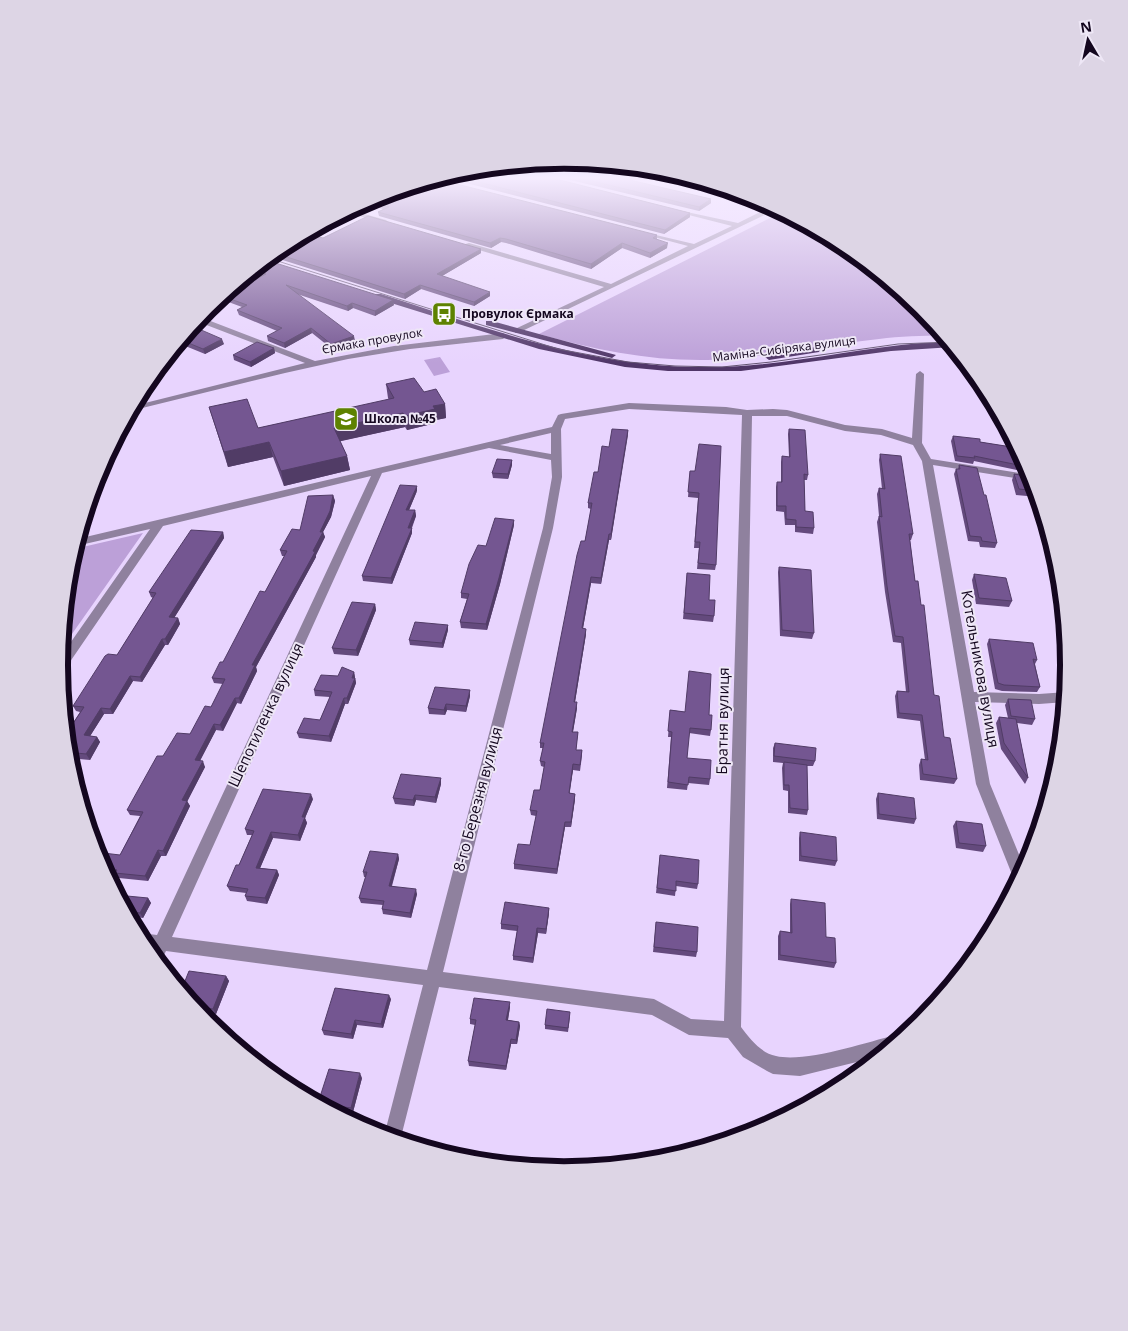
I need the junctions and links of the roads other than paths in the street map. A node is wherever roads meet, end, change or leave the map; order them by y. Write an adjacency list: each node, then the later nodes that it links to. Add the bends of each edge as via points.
1 (668, 239): 4 (street)
2 (709, 239): 4 (street, Єрмака провулок)
3 (462, 244): 5 (street)
4 (695, 246): 5 (street, Єрмака провулок)
5 (611, 286): 9 (street, Єрмака провулок)
6 (376, 287): 9 (main road)
7 (367, 292): 10 (main road)
8 (206, 322): 13 (street)
9 (518, 331): 10 (main road, Єрмака провулок); 11 (main road, Маміна-Сибіряка вулиця, via 598,352 677,362 742,360 882,341)
10 (503, 336): 12 (main road, Маміна-Сибіряка вулиця, via 593,360 677,370 747,368 888,348); 13 (street, Єрмака провулок, via 405,347)
11 (937, 338)
12 (943, 345)
13 (315, 364): 15 (street, Єрмака провулок)
14 (920, 374): 18 (street)
15 (140, 407)
16 (747, 412): 17 (street, via 629,406 561,417); 18 (street, via 787,413 845,428 882,432); 34 (street, Братня вулиця)
17 (556, 429): 19 (street); 20 (street, 8-го Березня вулиця)
18 (917, 443): 21 (street)
19 (487, 446): 20 (street); 22 (street)
20 (556, 458): 33 (street, 8-го Березня вулиця, via 557,476 548,528)
21 (928, 461): 23 (street); 27 (street, Котельникова вулиця)
22 (378, 471): 24 (street); 31 (street, Шепотиленка вулиця)
23 (1024, 476)
24 (159, 524): 25 (street); 26 (street)
25 (83, 541)
26 (68, 656)
27 (968, 697): 28 (street); 29 (street, Котельникова вулиця, via 983,784)
28 (1059, 698)
29 (1017, 868)
30 (151, 941): 31 (street)
31 (162, 943): 32 (street, Шепотиленка вулиця); 33 (street)
32 (158, 951)
33 (432, 978): 34 (street, via 654,1007 689,1027); 36 (street, 8-го Березня вулиця)
34 (732, 1030): 35 (street, via 749,1051 773,1065 800,1067)
35 (880, 1048)
36 (394, 1132)

